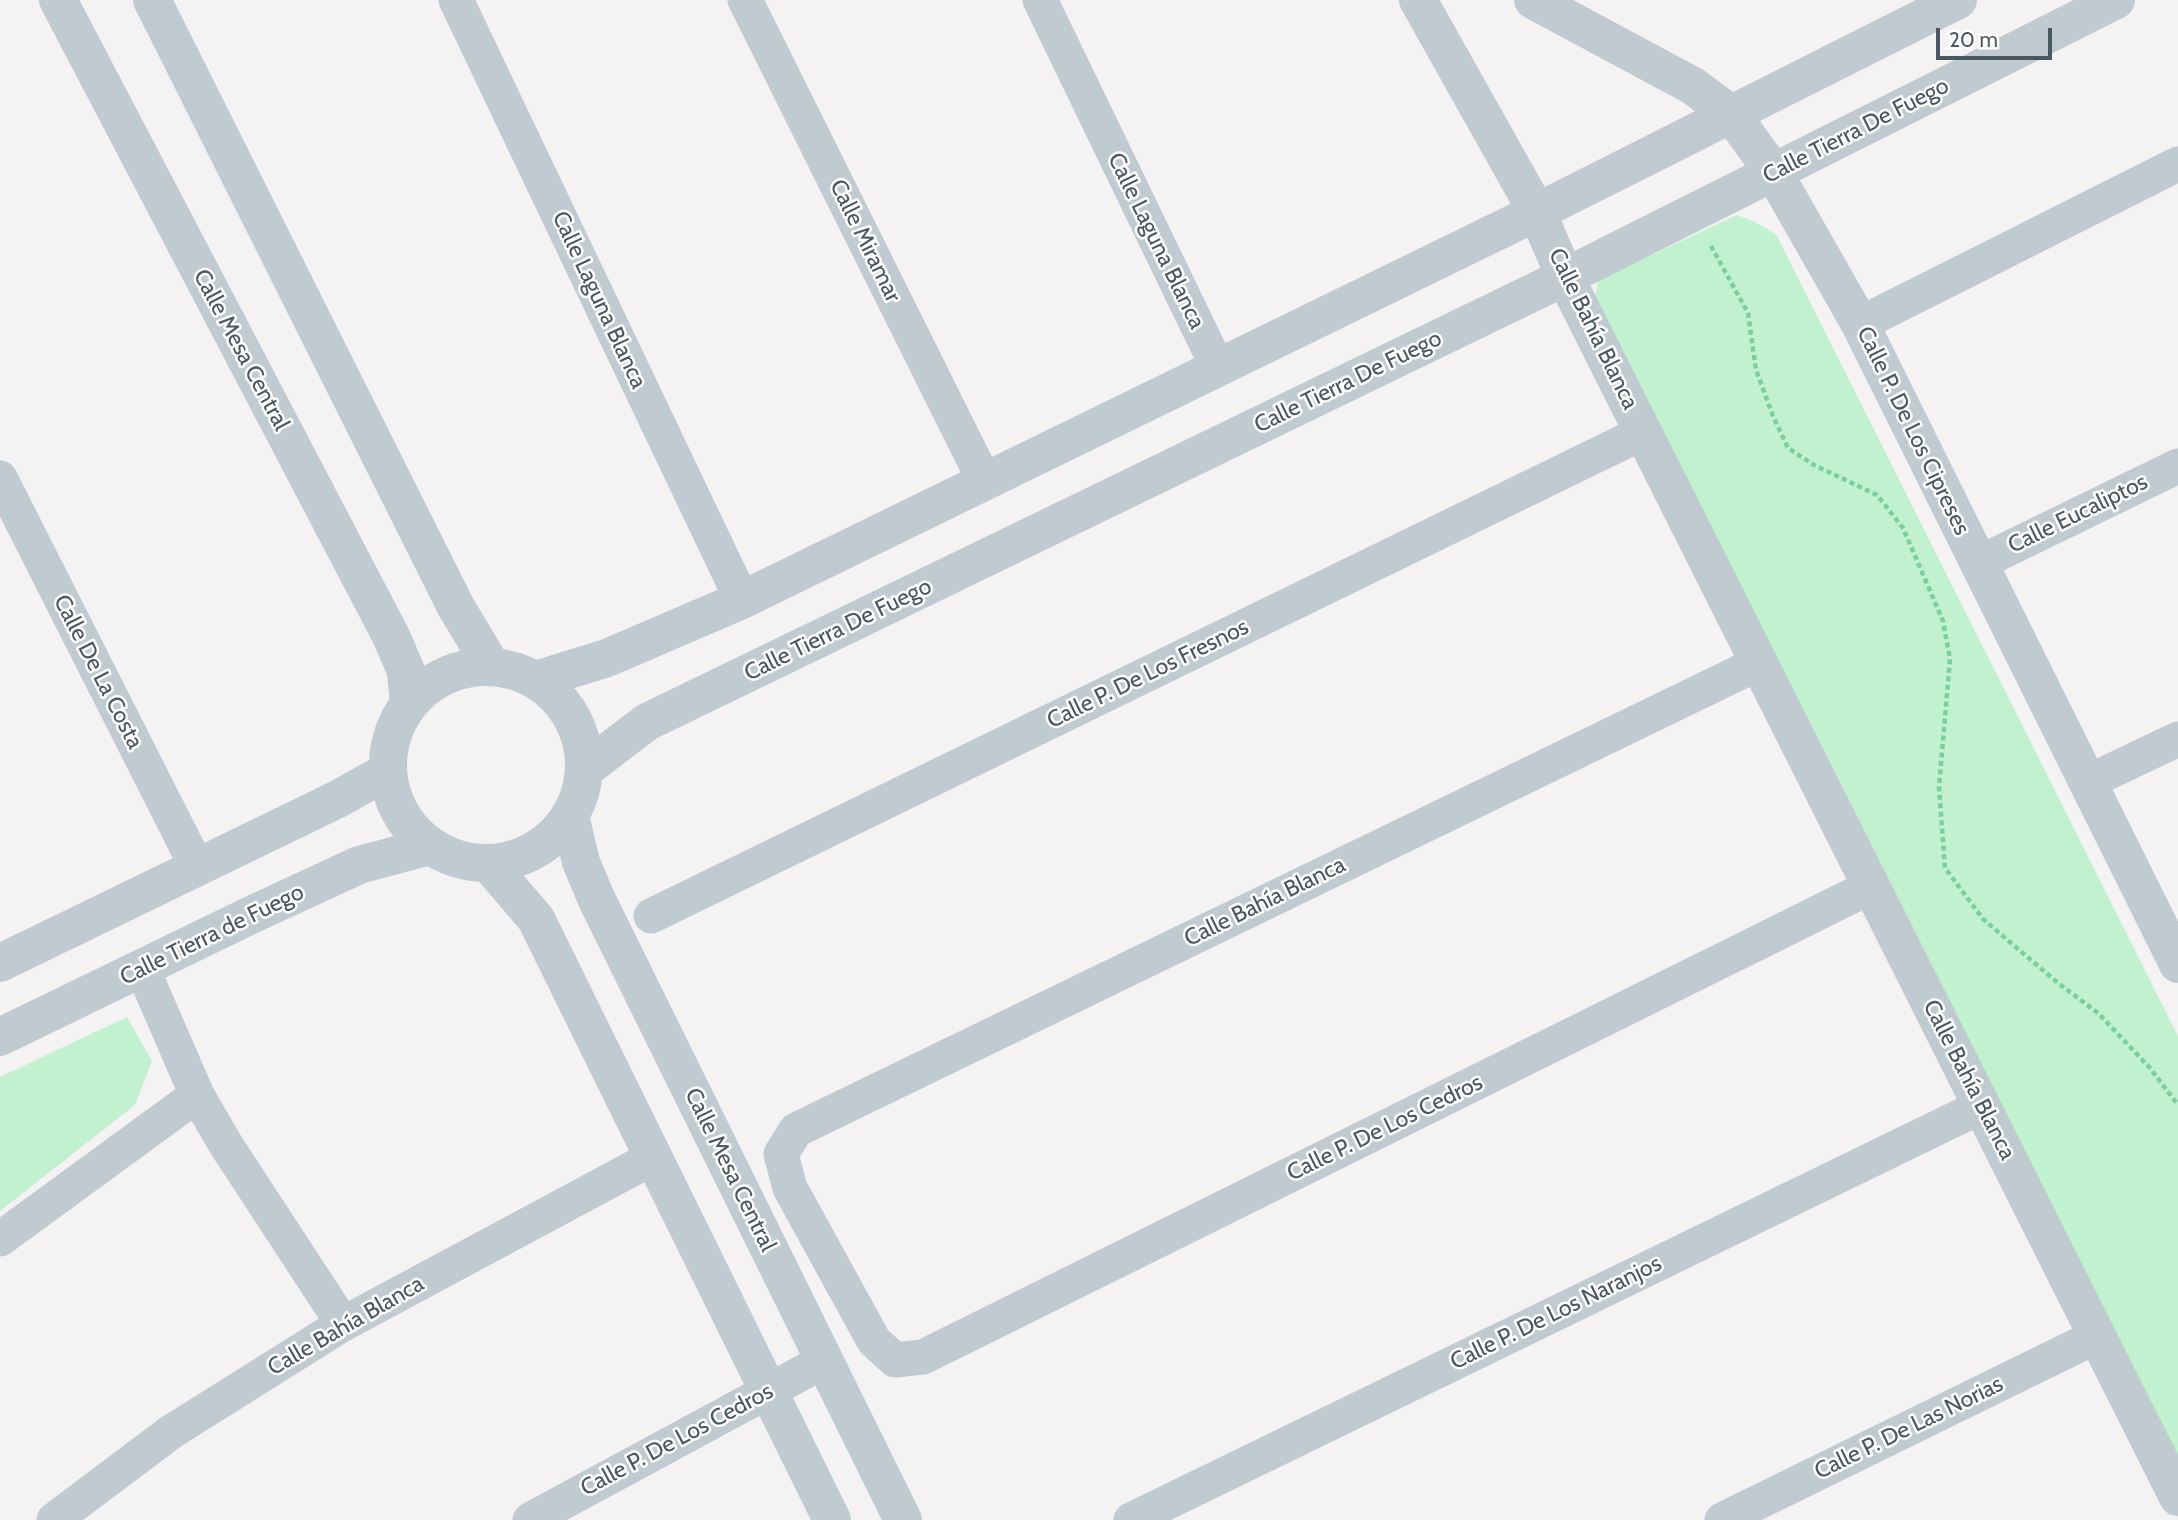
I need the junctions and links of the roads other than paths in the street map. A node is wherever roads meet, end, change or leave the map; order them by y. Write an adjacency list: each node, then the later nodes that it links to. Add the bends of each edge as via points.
1 (58, 0): 26 (street, Calle Mesa Central, via 391,636 406,671)
2 (152, 0): 24 (street, via 456,607)
3 (456, 0): 22 (street, Calle Laguna Blanca)
4 (745, 0): 20 (street, Calle Miramar)
5 (1040, 0): 16 (street, Calle Laguna Blanca)
6 (1418, 0): 13 (street, Calle Bahía Blanca)
7 (1533, 0): 10 (street, Calle P. De Los Cipreses, via 1693,86)
8 (1958, 0): 10 (street)
9 (2116, 0): 12 (street, Calle Tierra De Fuego)
10 (1732, 114): 12 (street, Calle P. De Los Cipreses); 13 (street)
11 (2178, 164): 15 (street)
12 (1774, 173): 14 (street, Calle Tierra De Fuego); 15 (street, Calle P. De Los Cipreses)
13 (1537, 212): 14 (street, Calle Bahía Blanca); 16 (street)
14 (1565, 276): 17 (street, Calle Bahía Blanca); 28 (street, Calle Tierra De Fuego, via 647,722)
15 (1860, 324): 21 (street, Calle P. De Los Cipreses)
16 (1218, 368): 20 (street)
17 (1644, 432): 23 (street, Calle Bahía Blanca); 36 (street, Calle P. De Los Fresnos)
18 (2178, 466): 21 (street, Calle Eucaliptos)
19 (0, 478): 34 (street, Calle De La Costa)
20 (985, 482): 22 (street)
21 (1979, 563): 30 (street, Calle P. De Los Cipreses)
22 (742, 600): 25 (street, via 607,658)
23 (1759, 663): 35 (street, Calle Bahía Blanca); 48 (street, Calle Bahía Blanca, via 796,1129 781,1154 790,1188 874,1342)
24 (492, 667): 25 (street); 26 (street, via 461,670 432,683)
25 (536, 680): 28 (street, via 557,697 573,719 582,743)
26 (409, 704): 29 (street, via 397,724)
27 (2178, 739): 30 (street)
28 (584, 770): 31 (street)
29 (388, 771): 32 (street, via 394,800 409,826); 34 (street)
30 (2088, 782): 38 (street, Calle P. De Los Cipreses)
31 (570, 816): 33 (street, via 535,850 512,860); 47 (street, Calle Mesa Central, via 596,898)
32 (430, 846): 33 (street, via 458,859); 39 (street, Calle Tierra de Fuego, via 359,865)
33 (488, 863): 43 (street, via 536,919)
34 (197, 867): 37 (street)
35 (1872, 886): 42 (street, Calle Bahía Blanca); 48 (street, Calle P. De Los Cedros, via 923,1357)
36 (651, 916)
37 (0, 963)
38 (2178, 964)
39 (142, 968): 40 (street, Calle Tierra de Fuego); 41 (street)
40 (0, 1038)
41 (197, 1095): 44 (street); 45 (street)
42 (1982, 1106): 46 (street, Calle Bahía Blanca); 55 (street, Calle P. De Los Naranjos)
43 (654, 1157): 45 (street, Calle Bahía Blanca); 49 (street)
44 (0, 1239)
45 (343, 1324): 51 (street, Calle Bahía Blanca, via 171,1432)
46 (2097, 1336): 50 (street, Calle Bahía Blanca); 56 (street, Calle P. De Las Norias)
47 (824, 1360): 49 (street, Calle P. De Los Cedros); 54 (street, Calle Mesa Central)
48 (895, 1360)
49 (769, 1391): 52 (street, Calle P. De Los Cedros); 53 (street)
50 (2178, 1497)
51 (54, 1520)
52 (530, 1520)
53 (832, 1520)
54 (903, 1520)
55 (1131, 1520)
56 (1722, 1520)

